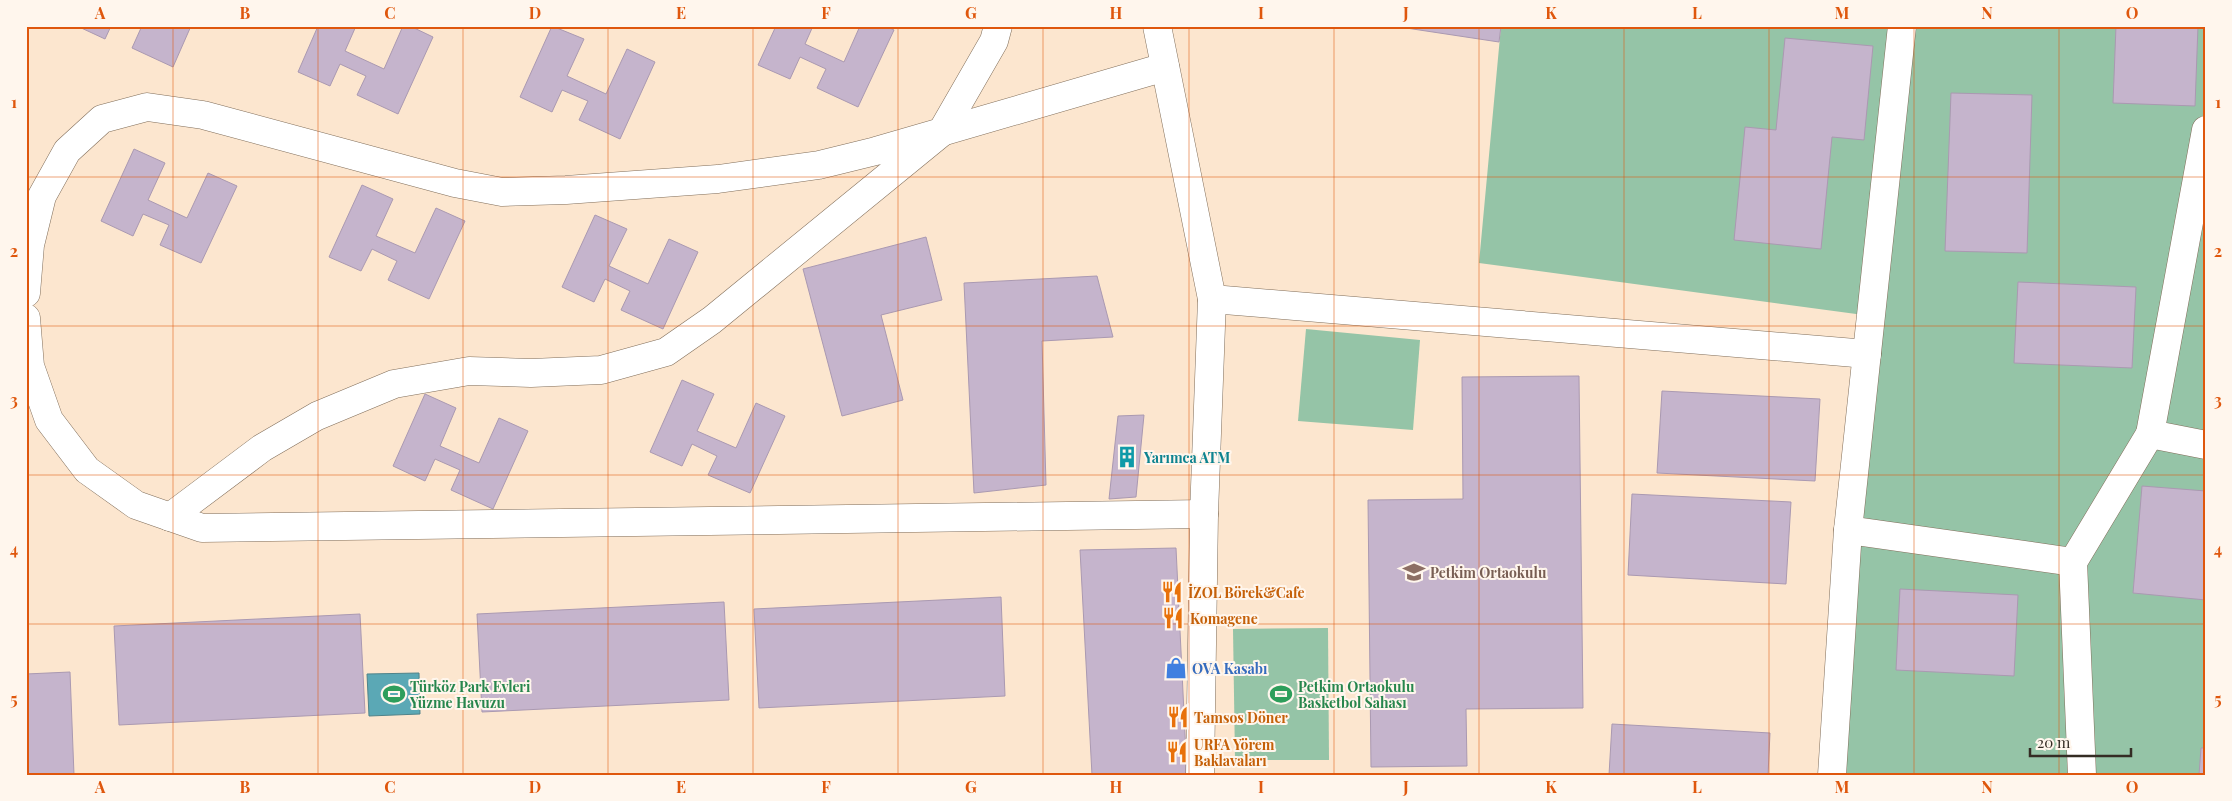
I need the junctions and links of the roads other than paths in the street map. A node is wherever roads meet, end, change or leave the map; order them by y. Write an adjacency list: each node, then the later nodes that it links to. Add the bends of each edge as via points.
1 (998, 26): 6 (street, via 994,41)
2 (1157, 26): 4 (street)
3 (1902, 26): 10 (street)
4 (1165, 67): 6 (street); 8 (street)
5 (2206, 130): 11 (street)
6 (941, 133): 7 (street, via 820,165 718,180 502,192 455,183 203,115 147,107 102,119 67,151 42,196 30,245); 14 (street, via 712,320 666,352 601,370 469,371 394,384 317,416 270,443)
7 (26, 293)
8 (1212, 299): 10 (street); 13 (street)
9 (26, 318): 14 (street, via 30,366 49,420 87,470 136,505)
10 (1867, 354): 15 (street)
11 (2150, 434): 12 (street); 16 (street)
12 (2206, 445)
13 (1204, 514): 14 (street, via 202,528); 17 (street)
14 (170, 517)
15 (1848, 530): 16 (street); 18 (street)
16 (2073, 562): 19 (street)
17 (1200, 775)
18 (1832, 775)
19 (2082, 775)

